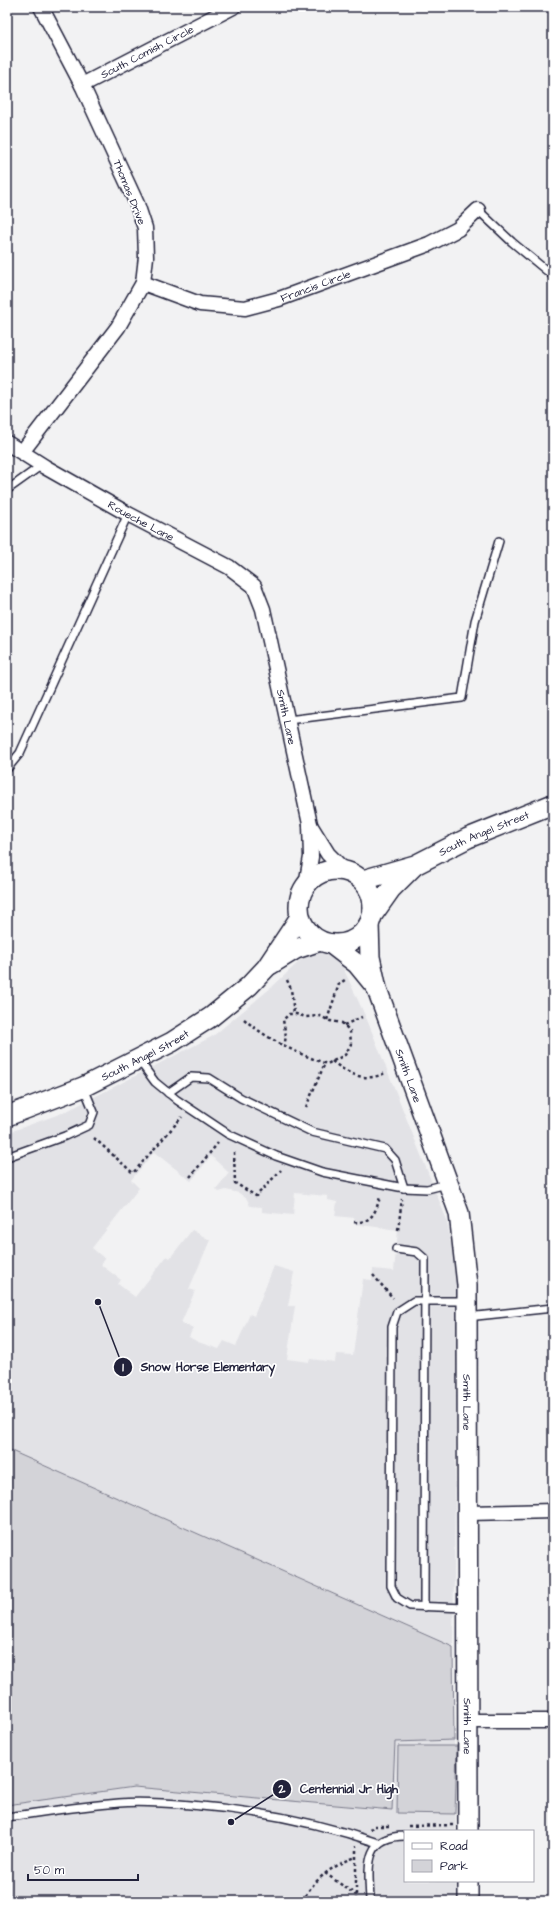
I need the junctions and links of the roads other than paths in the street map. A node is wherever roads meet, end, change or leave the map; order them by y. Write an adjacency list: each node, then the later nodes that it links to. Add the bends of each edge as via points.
1 (41, 7): 3 (street, Thomas Drive)
2 (233, 7): 3 (street, South Comish Circle)
3 (82, 86): 6 (street, Thomas Drive, via 137,204 145,228 146,257)
4 (478, 210): 5 (lane); 6 (street, Francis Circle, via 458,229 429,244 279,299 245,308 200,304)
5 (553, 276)
6 (143, 283): 8 (street, Thomas Drive, via 118,327)
7 (7, 443): 8 (street, Roueche Lane)
8 (22, 452): 9 (street, Roueche Lane)
9 (42, 465): 10 (lane); 11 (street, Roueche Lane)
10 (7, 490)
11 (128, 514): 13 (street, Roueche Lane, via 230,567 254,586); 15 (lane, via 20,753)
12 (499, 541): 14 (lane, via 474,621 462,698)
13 (263, 609): 14 (street, Smith Lane)
14 (288, 720): 17 (street, Smith Lane)
15 (7, 769)
16 (553, 804): 18 (street, South Angel Street, via 468,838)
17 (310, 824): 19 (street, Smith Lane, via 328,854); 21 (street, Smith Lane, via 311,857)
18 (415, 865): 20 (street, South Angel Street); 23 (street, South Angel Street, via 391,889)
19 (344, 870): 20 (street); 21 (street, via 333,869 323,872 313,877)
20 (363, 880): 23 (street, via 374,900)
21 (306, 885): 22 (street, via 301,895)
22 (300, 917): 24 (street, via 304,927 312,935); 25 (street, South Angel Street)
23 (372, 919): 24 (street, via 362,934 352,941 342,944); 26 (street, Smith Lane, via 370,957)
24 (326, 942): 25 (street, South Angel Street, via 296,949); 26 (street, Smith Lane, via 357,964)
25 (266, 968): 27 (street, South Angel Street, via 250,986 212,1017)
26 (377, 989): 32 (street, Smith Lane)
27 (138, 1059): 28 (street, South Angel Street); 29 (lane, via 155,1082)
28 (83, 1087): 30 (street, South Angel Street); 31 (lane, via 94,1112 89,1125)
29 (168, 1093): 33 (lane, via 228,1134 276,1156 322,1172); 33 (lane, via 191,1077 209,1078 241,1098 312,1132 386,1149 395,1160)
30 (7, 1116)
31 (7, 1157)
32 (448, 1184): 33 (lane, via 427,1190); 37 (street, Smith Lane, via 459,1213)
33 (404, 1188)
34 (396, 1249): 35 (lane, via 417,1252 425,1259)
35 (426, 1301): 37 (lane); 40 (lane); 40 (lane, via 414,1301 397,1312 392,1326 392,1586 398,1598 410,1606)
36 (553, 1308): 37 (lane)
37 (467, 1309): 39 (street, Smith Lane)
38 (553, 1511): 39 (street)
39 (467, 1513): 41 (street, Smith Lane)
40 (424, 1607): 41 (lane)
41 (468, 1608): 42 (street, Smith Lane)
42 (468, 1721): 43 (street); 45 (street, Smith Lane)
43 (553, 1721)
44 (7, 1817): 47 (lane, via 119,1803 176,1804 279,1816 340,1830)
45 (468, 1830)
46 (404, 1836): 47 (lane, via 390,1836)
47 (378, 1843): 49 (lane, via 369,1860)
48 (468, 1882): 50 (street)
49 (370, 1901)
50 (468, 1901)

